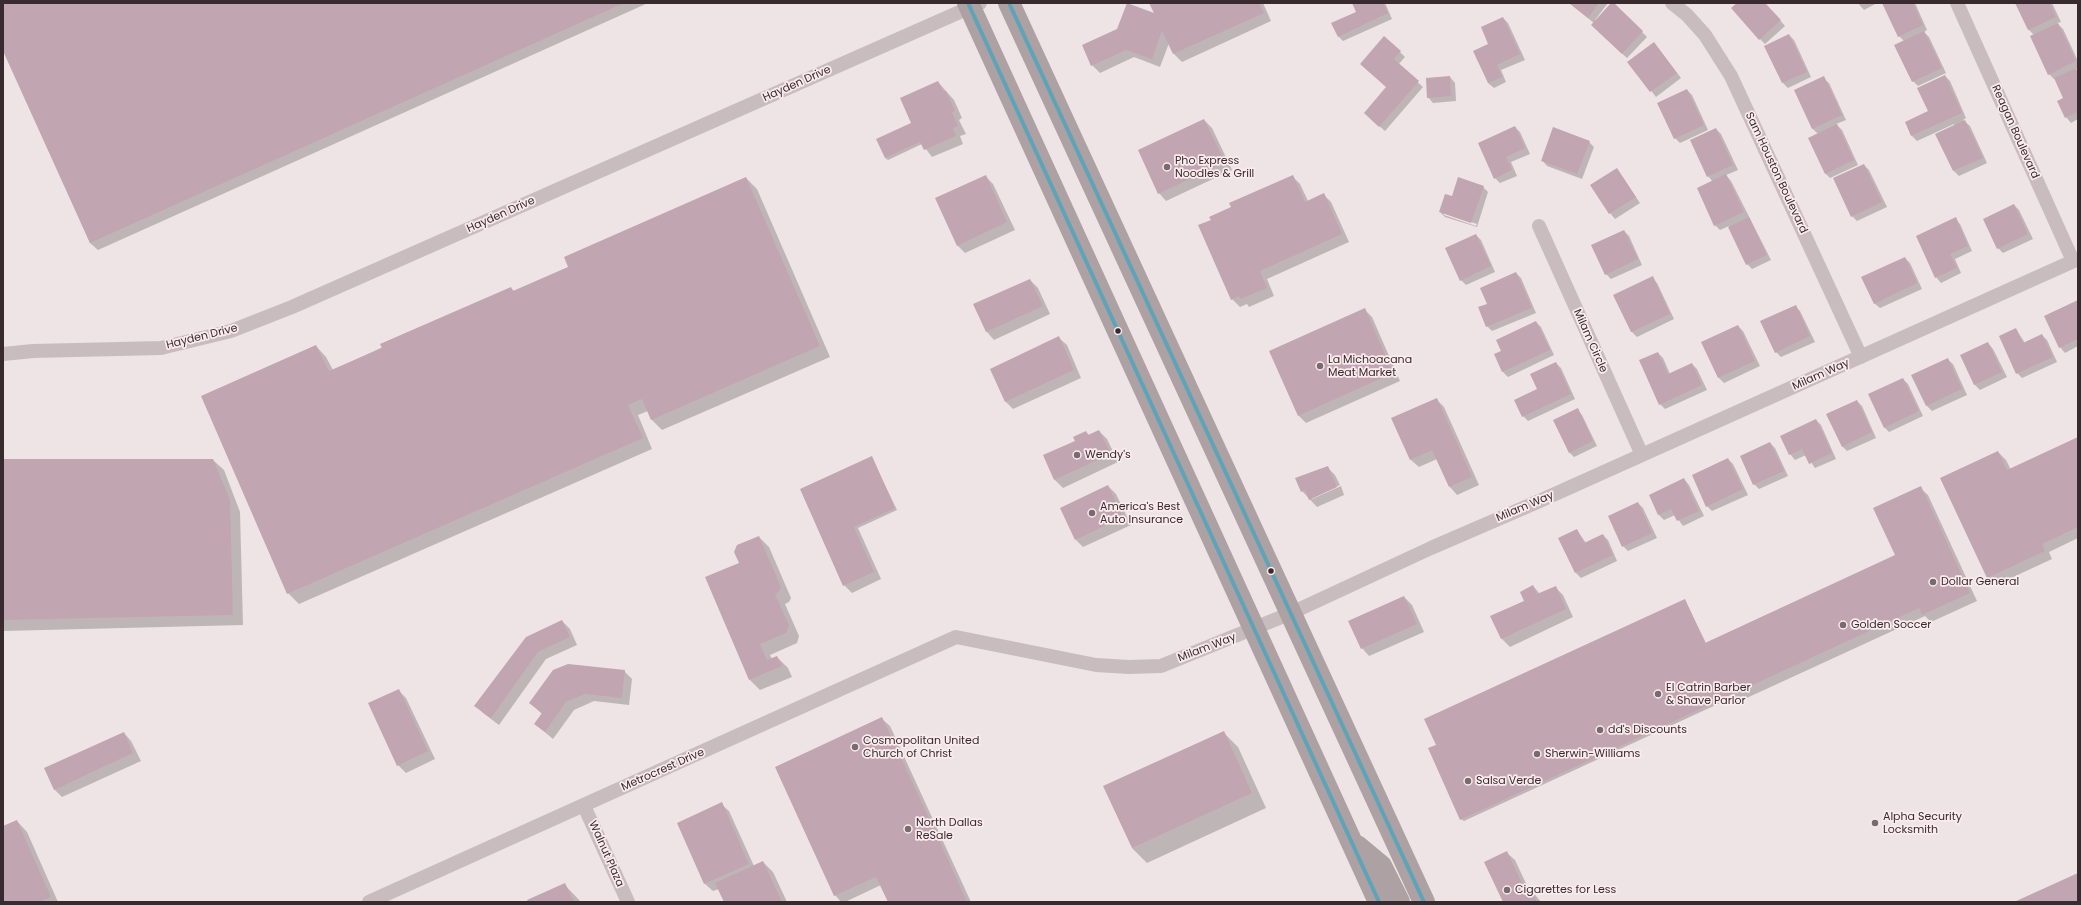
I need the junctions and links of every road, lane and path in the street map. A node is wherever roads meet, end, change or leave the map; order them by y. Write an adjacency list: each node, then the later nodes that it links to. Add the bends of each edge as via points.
1 (1009, 3): 10 (main road)
2 (1672, 3): 8 (street, Sam Houston Boulevard, via 1705,35 1731,76)
3 (1956, 3): 6 (street, Reagan Boulevard)
4 (973, 5): 7 (street, Hayden Drive, via 292,307 231,331 161,348); 11 (main road)
5 (1539, 226): 9 (street, Milam Circle)
6 (2075, 260): 8 (street, Milam Way)
7 (3, 354)
8 (1861, 357): 9 (street, Milam Way)
9 (1642, 455): 10 (street, Milam Way)
10 (1289, 614): 11 (street, Milam Way); 19 (main road)
11 (1254, 630): 12 (street, Milam Way, via 1162,666 1129,667 1096,665); 14 (main road)
12 (956, 637): 13 (street, Metrocrest Drive)
13 (584, 806): 15 (street, Metrocrest Drive); 16 (street, Walnut Plaza)
14 (1350, 840): 17 (main road); 18 (main road, via 1381,866)
15 (369, 902)
16 (628, 902)
17 (1379, 902)
18 (1399, 902)
19 (1424, 902)

